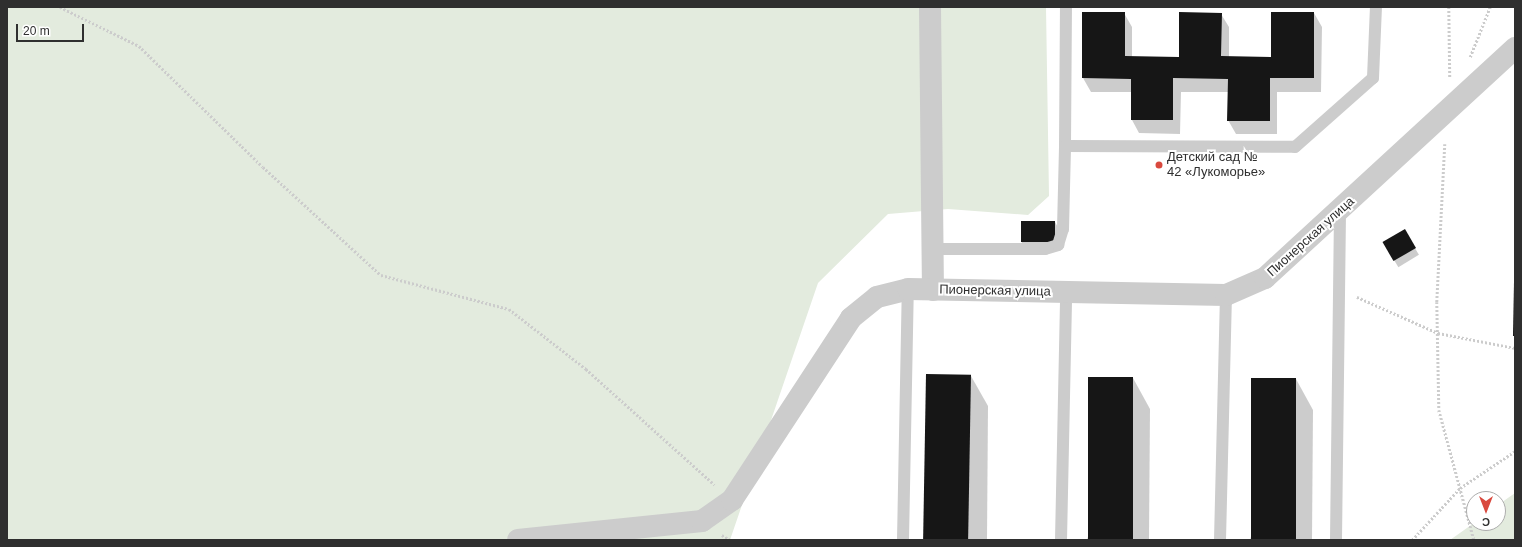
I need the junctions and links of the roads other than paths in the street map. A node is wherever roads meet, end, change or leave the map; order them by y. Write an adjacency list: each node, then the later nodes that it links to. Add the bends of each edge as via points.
1 (930, 7): 7 (street)
2 (1066, 7): 5 (lane)
3 (1376, 7): 5 (lane, via 1373,78 1295,147)
4 (1515, 48): 6 (street, Пионерская улица)
5 (1065, 146): 7 (lane, via 1063,229 1058,245 1044,249)
6 (1340, 211): 11 (street, Пионерская улица, via 1266,278); 16 (lane)
7 (933, 249): 9 (street)
8 (908, 289): 9 (street, Пионерская улица); 12 (street, Пионерская улица, via 877,297 851,318 732,500 702,521 684,525); 13 (lane)
9 (933, 290): 10 (street, Пионерская улица)
10 (1066, 293): 11 (street, Пионерская улица); 14 (lane)
11 (1226, 295): 15 (lane)
12 (518, 540)
13 (903, 540)
14 (1062, 540)
15 (1220, 540)
16 (1336, 540)

